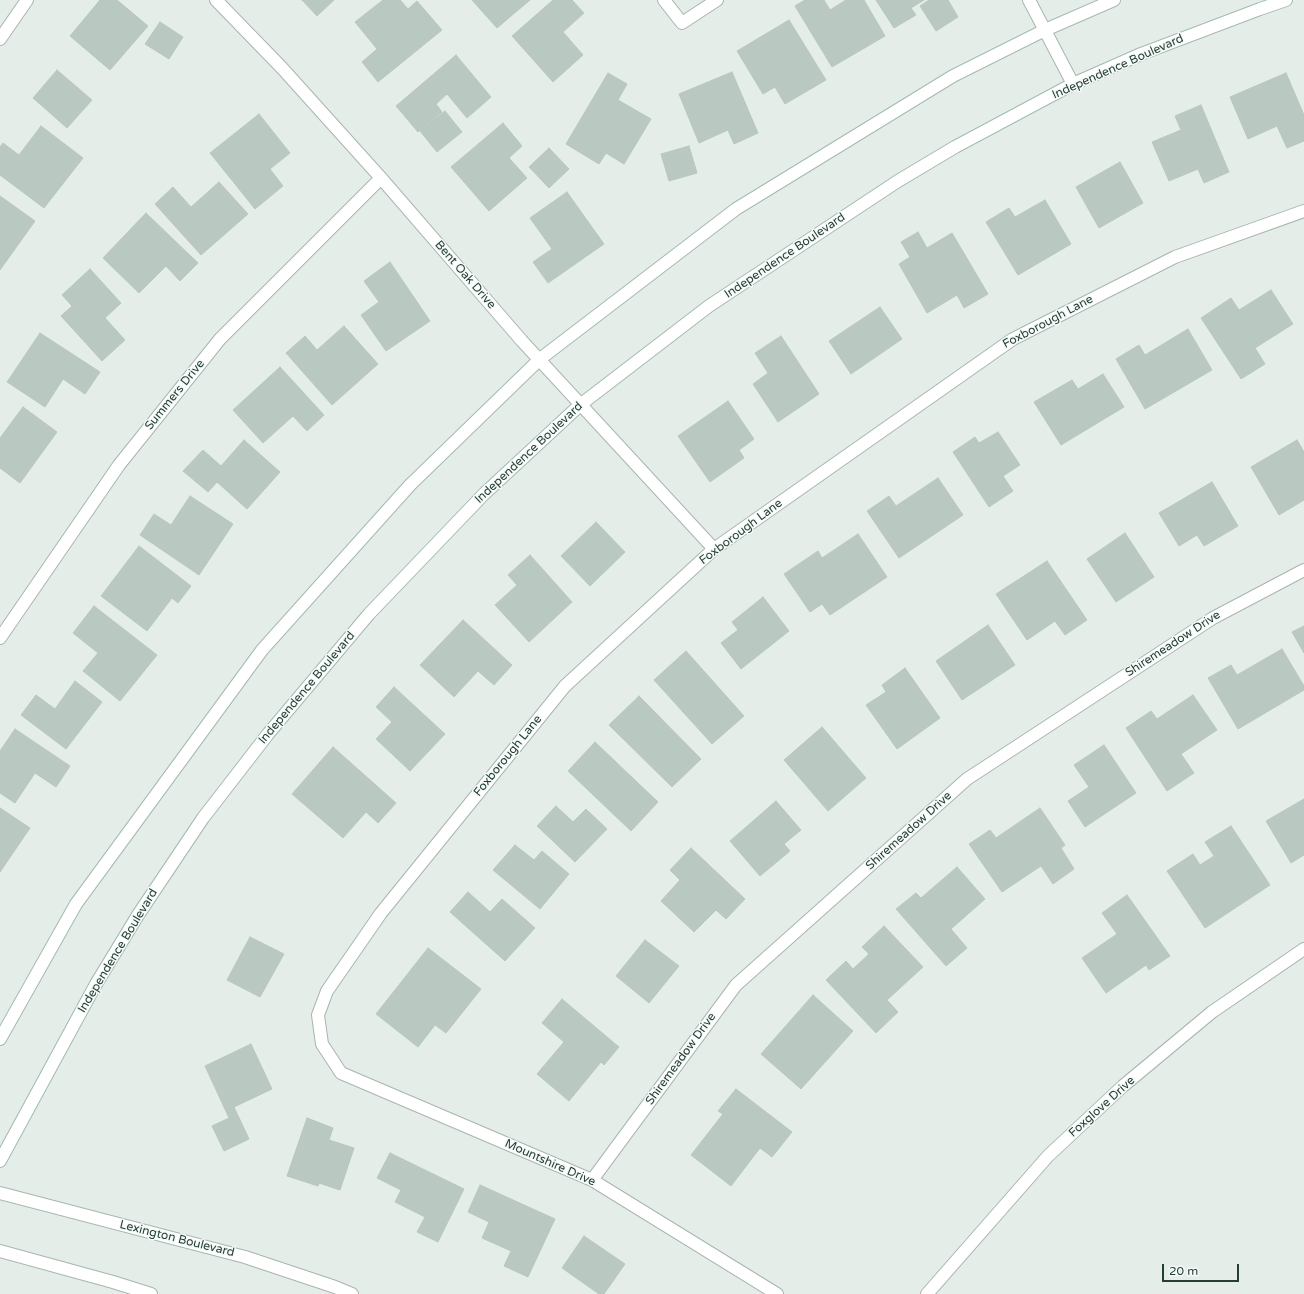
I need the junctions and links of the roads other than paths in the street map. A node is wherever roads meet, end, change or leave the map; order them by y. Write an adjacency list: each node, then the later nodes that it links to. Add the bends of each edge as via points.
1 (27, 0): 9 (street)
2 (216, 0): 11 (street, Bent Oak Drive, via 282,68)
3 (664, 0): 4 (street, via 682,23)
4 (717, 0)
5 (1029, 0): 8 (street)
6 (1114, 0): 8 (street)
7 (1286, 0): 10 (street, Independence Boulevard, via 1141,54)
8 (1046, 30): 10 (street); 13 (street, via 953,76 736,209)
9 (0, 39)
10 (1073, 84): 14 (street, Independence Boulevard, via 898,181 709,306)
11 (381, 178): 13 (street, Bent Oak Drive); 17 (street, Summers Drive, via 220,339 119,465)
12 (1304, 211): 15 (street, Foxborough Lane, via 1175,257 1013,338)
13 (540, 359): 14 (street, Bent Oak Drive); 19 (street, via 410,485 262,650 76,904)
14 (580, 405): 15 (street, Bent Oak Drive); 21 (street, Independence Boulevard, via 484,494 369,614 268,734 208,812 96,984)
15 (714, 549): 20 (street, Foxborough Lane, via 565,686 381,913 327,991 318,1015)
16 (1304, 570): 22 (street, Shiremeadow Drive, via 1212,618 967,778 736,985)
17 (0, 638)
18 (1304, 949): 28 (street, Foxglove Drive, via 1212,1012 1123,1086 1048,1156)
19 (0, 1039)
20 (322, 1044): 22 (street, Mountshire Drive, via 340,1072)
21 (0, 1161)
22 (592, 1180): 27 (street, Mountshire Drive)
23 (0, 1193): 26 (street, Lexington Boulevard, via 245,1257)
24 (0, 1251): 25 (street)
25 (151, 1294)
26 (352, 1294)
27 (777, 1294)
28 (926, 1294)

